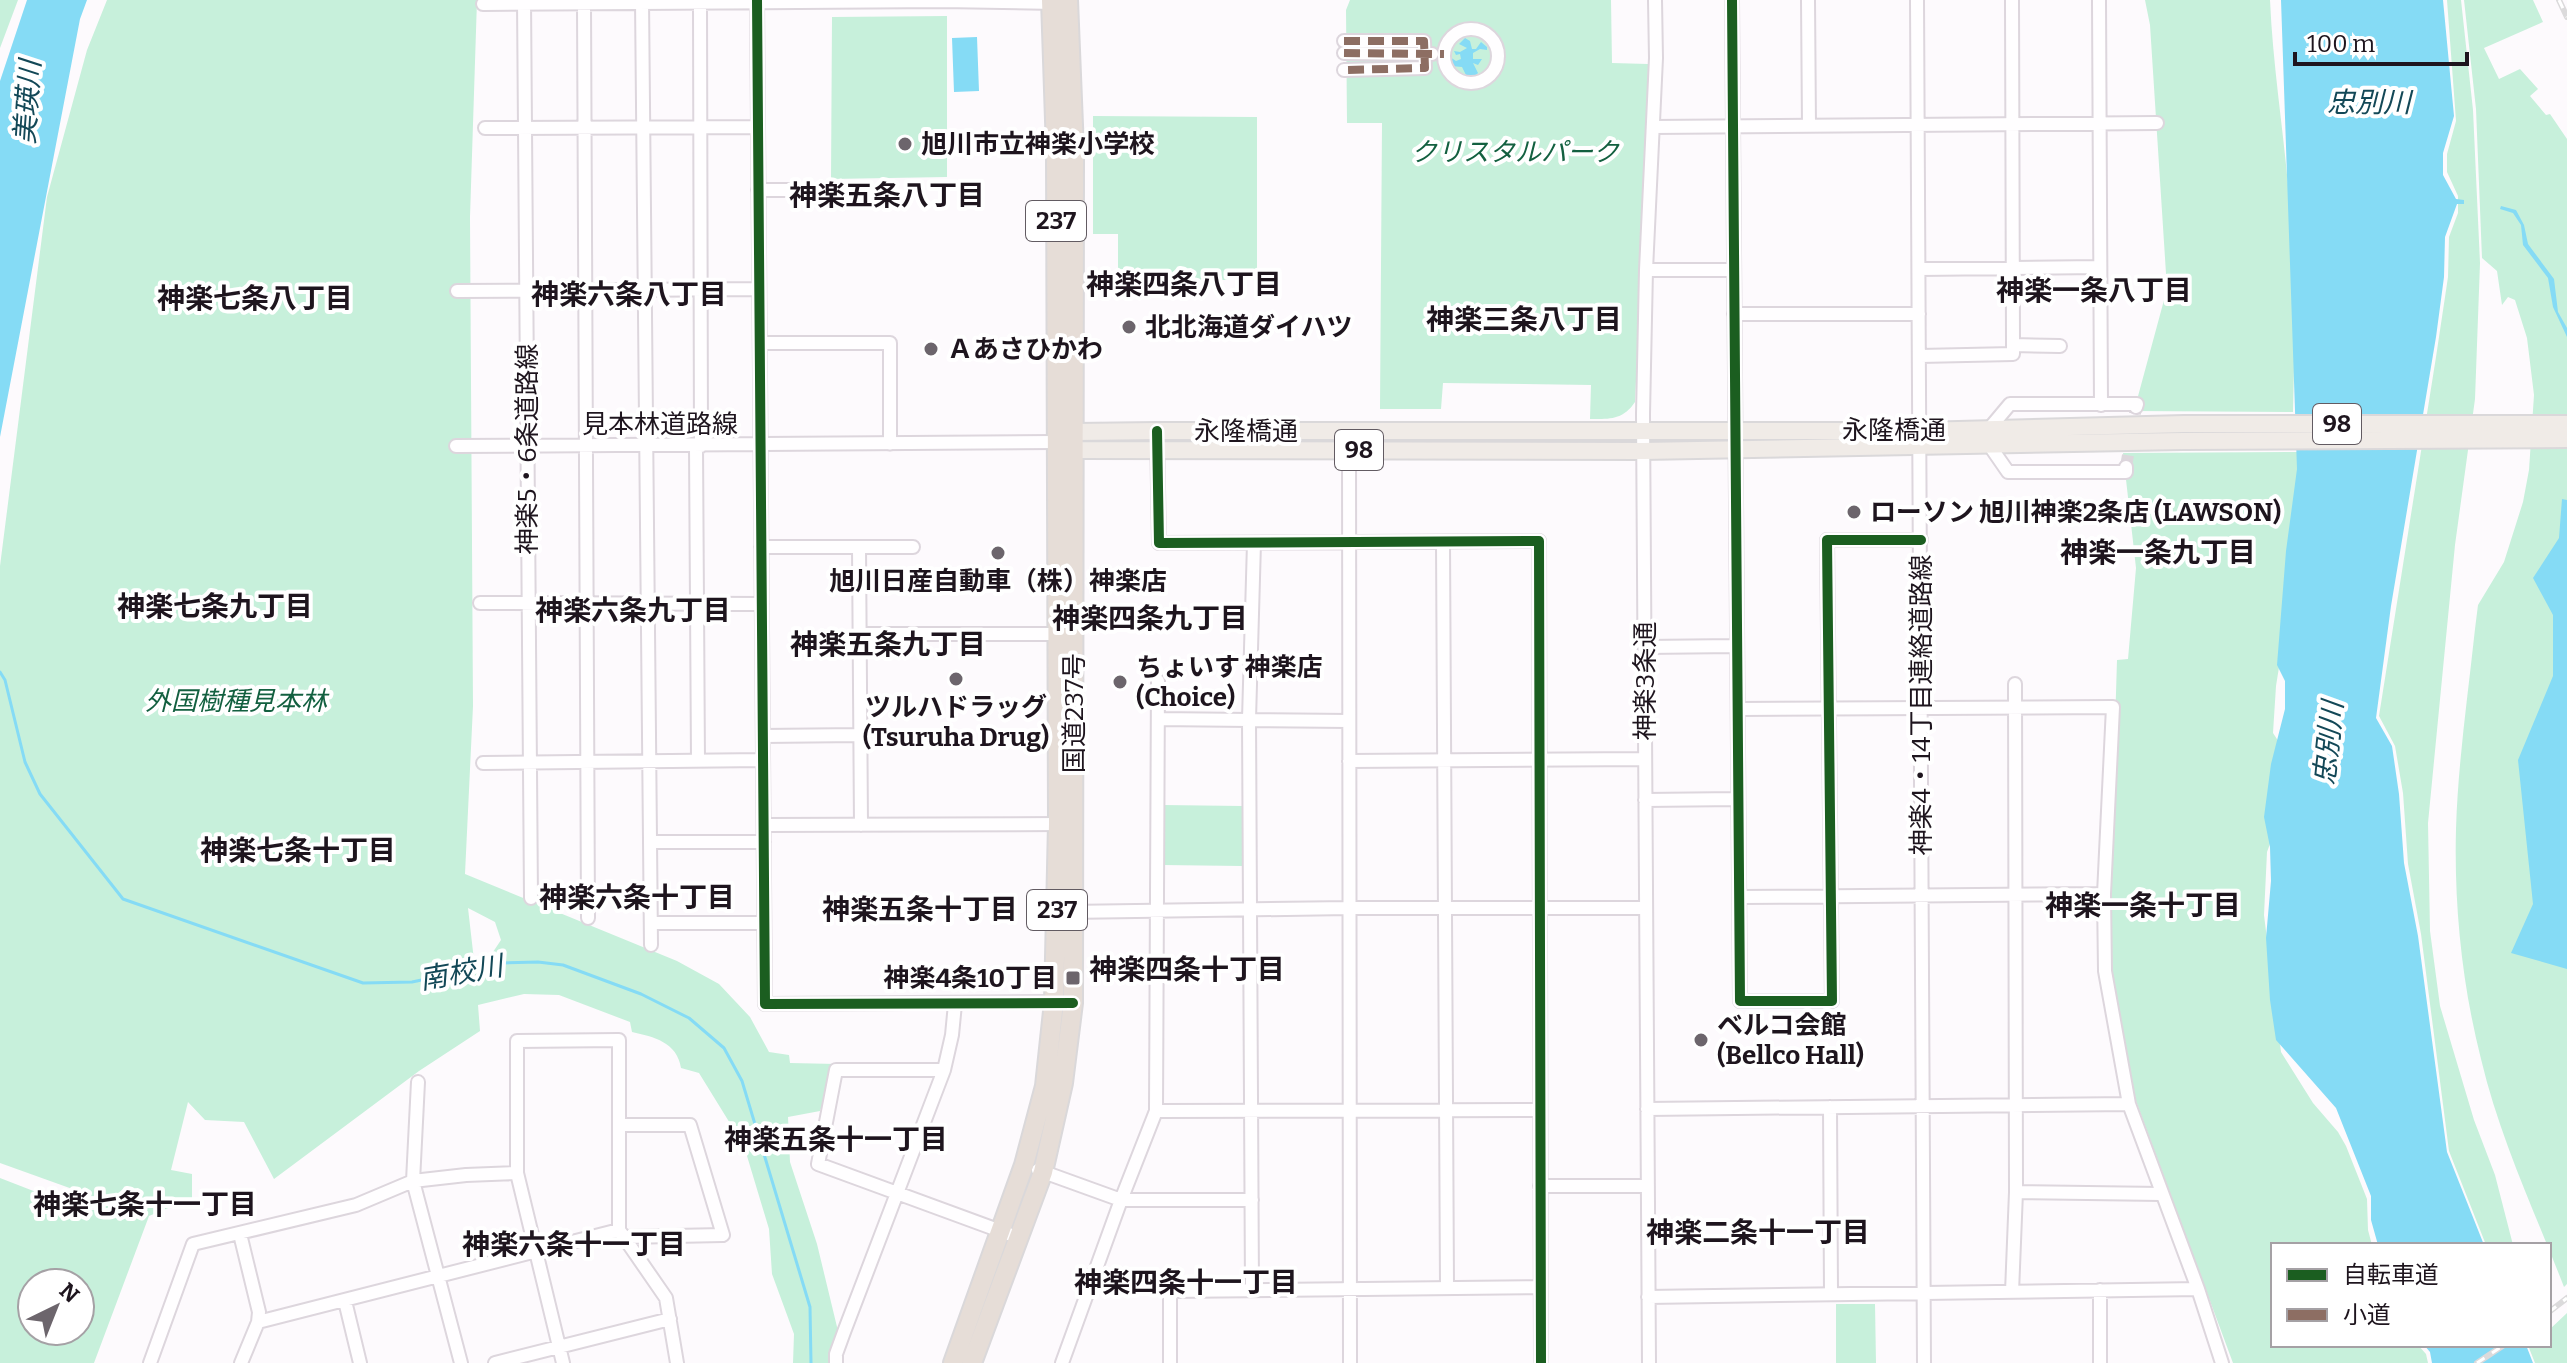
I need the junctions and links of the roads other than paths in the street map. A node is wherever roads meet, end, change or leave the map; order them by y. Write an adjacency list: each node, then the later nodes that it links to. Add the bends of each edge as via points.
1 (943, 0): 9 (street); 12 (street)
2 (1655, 0): 25 (street, 神楽3条通)
3 (1732, 0): 21 (street)
4 (1808, 0): 22 (street)
5 (1917, 0): 19 (street, 神楽4・14丁目連絡道路線)
6 (2012, 0): 20 (street)
7 (2099, 0): 17 (street)
8 (642, 1): 11 (street); 14 (street); 28 (street)
9 (757, 1): 11 (street); 24 (street)
10 (524, 2): 13 (street); 14 (street); 27 (street, 神楽5・6条道路線)
11 (700, 2): 23 (street)
12 (1060, 2): 61 (highway, 国道237号 / 237, via 1074,150); 62 (highway, 国道237号 / 237)
13 (483, 4)
14 (584, 4): 29 (street)
15 (1444, 54): 15 (street, via 1450,38 1473,29 1495,44 1497,63 1486,78 1469,83 1453,77); 16 (street, via 1344,47 1424,41 1425,68)
16 (1344, 70)
17 (2101, 123): 18 (street); 20 (street); 32 (street)
18 (2157, 123)
19 (1918, 124): 20 (street); 22 (street); 34 (street, 神楽4・14丁目連絡道路線)
20 (2011, 124): 33 (street)
21 (1734, 126): 22 (street); 25 (street); 36 (street)
22 (1809, 126)
23 (700, 127): 24 (street); 28 (street); 40 (street)
24 (758, 127): 30 (street)
25 (1653, 127): 35 (street, 神楽3条通)
26 (485, 128): 27 (street)
27 (523, 128): 29 (street); 42 (street, 神楽5・6条道路線)
28 (643, 128): 29 (street); 39 (street)
29 (585, 129): 38 (street)
30 (758, 190): 31 (street); 37 (street)
31 (821, 190)
32 (2099, 267): 33 (street); 49 (street)
33 (2013, 268): 34 (street); 46 (street)
34 (1919, 269): 44 (street, 神楽4・14丁目連絡道路線)
35 (1646, 270): 36 (street); 52 (street, 神楽3条通)
36 (1734, 270): 43 (street)
37 (759, 289): 40 (street); 45 (street)
38 (585, 290): 39 (street); 42 (street); 69 (street)
39 (645, 290): 40 (street); 66 (street)
40 (701, 290): 67 (street)
41 (457, 291): 42 (street)
42 (527, 291): 68 (street, 神楽5・6条道路線)
43 (1734, 314): 44 (street); 53 (street)
44 (1919, 314): 48 (street, 神楽4・14丁目連絡道路線)
45 (760, 343): 63 (street, via 890,343); 64 (street)
46 (2013, 345): 47 (street); 48 (street, via 2013,354)
47 (2060, 346)
48 (1920, 356): 59 (street, 神楽4・14丁目連絡道路線)
49 (2101, 405): 50 (street); 58 (street, via 2010,404)
50 (2136, 407)
51 (2567, 424): 57 (main road, 永隆橋通 / 98)
52 (1643, 430): 53 (main road, 永隆橋通 / 98); 55 (main road, 永隆橋通 / 98); 73 (street, 神楽3条通)
53 (1736, 430): 59 (main road, 永隆橋通 / 98); 72 (street)
54 (1157, 431): 55 (main road, 永隆橋通 / 98); 61 (main road, 永隆橋通 / 98); 70 (street)
55 (1349, 431): 71 (street)
56 (2489, 431): 57 (main road, 永隆橋通 / 98); 58 (main road, 永隆橋通 / 98, via 2183,441); 58 (main road, 永隆橋通 / 98, via 2184,424)
57 (2522, 432): 60 (main road, 永隆橋通 / 98)
58 (1990, 438): 59 (main road, 永隆橋通 / 98); 74 (street, via 2008,472 2126,472)
59 (1920, 439): 72 (main road, 永隆橋通 / 98); 75 (street, 神楽4・14丁目連絡道路線)
60 (2567, 439)
61 (1075, 441): 62 (main road, 永隆橋通 / 98); 70 (main road, 永隆橋通 / 98); 89 (highway, 国道237号 / 237)
62 (1056, 442): 63 (street, 見本林道路線); 89 (highway, 国道237号 / 237)
63 (890, 444): 64 (street, 見本林道路線)
64 (761, 445): 67 (street, 見本林道路線); 79 (street)
65 (456, 446): 68 (street, 見本林道路線)
66 (646, 446): 67 (street, 見本林道路線); 69 (street, 見本林道路線); 85 (street)
67 (698, 446): 87 (street)
68 (528, 447): 69 (street, 見本林道路線); 83 (street, 神楽5・6条道路線)
69 (586, 447): 84 (street)
70 (1157, 450): 71 (main road, 永隆橋通 / 98); 78 (street, via 1159,543)
71 (1349, 450): 73 (main road, 永隆橋通 / 98); 76 (street)
72 (1736, 450): 73 (main road, 永隆橋通 / 98); 90 (street)
73 (1643, 451): 91 (street, 神楽3条通)
74 (2126, 467)
75 (1921, 540): 94 (street, 神楽4・14丁目連絡道路線); 97 (street, via 1827,540)
76 (1349, 542): 77 (street); 78 (street); 100 (street)
77 (1443, 542): 106 (street); 107 (street, via 1539,541)
78 (1254, 543): 99 (street)
79 (761, 547): 80 (street); 86 (street)
80 (859, 547): 81 (street); 88 (street)
81 (913, 547)
82 (480, 603): 83 (street)
83 (528, 603): 84 (street); 111 (street, 神楽5・6条道路線)
84 (587, 604): 85 (street); 104 (street)
85 (648, 604): 87 (street); 108 (street)
86 (762, 604): 87 (street); 102 (street)
87 (696, 605): 109 (street)
88 (860, 634): 89 (street); 101 (street)
89 (1066, 634): 115 (highway, 国道237号 / 237)
90 (1736, 646): 91 (street); 96 (street)
91 (1645, 647): 103 (street, 神楽3条通)
92 (1158, 681): 98 (street)
93 (2015, 684): 95 (street)
94 (1921, 708): 95 (street); 97 (street); 122 (street, 神楽4・14丁目連絡道路線)
95 (2015, 708): 120 (street, via 2113,707); 123 (street)
96 (1738, 709): 97 (street); 113 (street)
97 (1828, 709): 121 (street)
98 (1158, 719): 99 (street); 131 (street)
99 (1249, 719): 100 (street); 126 (street)
100 (1349, 721): 110 (street)
101 (860, 735): 102 (street); 117 (street)
102 (763, 736): 105 (street)
103 (1645, 759): 107 (street); 114 (street, 神楽3条通)
104 (588, 760): 108 (street); 111 (street); 133 (street)
105 (763, 760): 109 (street); 116 (street)
106 (1443, 760): 107 (street); 110 (street); 130 (street)
107 (1539, 760): 128 (street)
108 (649, 761): 109 (street); 118 (street)
109 (698, 761)
110 (1349, 761): 127 (street)
111 (528, 762): 112 (street); 125 (street, 神楽5・6条道路線)
112 (483, 763)
113 (1738, 799): 114 (street); 124 (street)
114 (1645, 800): 129 (street, 神楽3条通)
115 (1066, 824): 117 (street); 132 (highway, 国道237号 / 237)
116 (764, 825): 117 (street); 119 (street)
117 (861, 825)
118 (650, 842): 119 (street); 134 (street)
119 (764, 842): 135 (street)
120 (2104, 894): 123 (street); 142 (street, via 2105,971)
121 (1830, 895): 122 (street); 124 (street); 124 (street, via 1832,1001 1740,1001)
122 (1922, 895): 123 (street); 143 (street, 神楽4・14丁目連絡道路線)
123 (2015, 895): 141 (street)
124 (1740, 897)
125 (531, 898)
126 (1249, 908): 127 (street); 131 (street); 150 (street)
127 (1349, 908): 130 (street); 147 (street)
128 (1538, 908): 129 (street); 130 (street); 148 (street)
129 (1646, 908): 146 (street, 神楽3条通)
130 (1444, 909): 145 (street)
131 (1157, 911): 132 (street); 149 (street)
132 (1065, 912): 137 (highway, 国道237号 / 237)
133 (588, 918)
134 (651, 923): 135 (street); 136 (street)
135 (764, 923): 138 (street, via 765,1004)
136 (651, 945)
137 (1064, 1003): 138 (street); 152 (highway, 国道237号 / 237); 153 (highway, 国道237号 / 237, via 1063,1083)
138 (955, 1004): 139 (street)
139 (944, 1070): 159 (street); 159 (street, via 836,1070 818,1164)
140 (418, 1082): 155 (street)
141 (2016, 1104): 142 (street); 143 (street); 158 (street)
142 (2129, 1104): 160 (street)
143 (1923, 1106): 144 (street); 175 (street, 神楽4・14丁目連絡道路線)
144 (1830, 1107): 146 (street); 176 (street)
145 (1447, 1109): 147 (street); 148 (street); 168 (street)
146 (1647, 1109): 157 (street, 神楽3条通)
147 (1350, 1110): 150 (street); 170 (street)
148 (1539, 1110): 156 (street)
149 (1156, 1111): 150 (street); 161 (street)
150 (1251, 1112): 162 (street)
151 (619, 1125): 154 (street, via 619,1040 517,1041); 163 (street); 163 (street, via 690,1125 723,1235)
152 (1024, 1165): 153 (street); 165 (highway, 国道237号 / 237)
153 (1043, 1172): 161 (street); 165 (highway, 国道237号 / 237)
154 (517, 1173): 155 (street); 166 (street)
155 (413, 1181): 164 (street, via 356,1205); 167 (street)
156 (1540, 1186): 157 (street); 169 (street)
157 (1648, 1186): 177 (street, 神楽3条通)
158 (2016, 1192): 160 (street); 174 (street)
159 (897, 1194): 165 (street); 189 (street)
160 (2161, 1194): 171 (street)
161 (1121, 1200): 162 (street); 192 (street)
162 (1252, 1200): 172 (street)
163 (622, 1233): 166 (street); 179 (street, via 666,1298)
164 (240, 1234): 180 (street); 182 (street, via 193,1244)
165 (1008, 1234): 190 (highway, 国道237号 / 237); 191 (highway, 国道237号 / 237)
166 (534, 1251): 167 (street); 181 (street)
167 (438, 1276): 178 (street); 185 (street)
168 (1447, 1287): 169 (street); 170 (street)
169 (1539, 1287): 195 (street)
170 (1350, 1288): 172 (street); 194 (street)
171 (2198, 1289): 173 (street); 199 (street)
172 (1252, 1290): 193 (street, via 1170,1291)
173 (2100, 1290): 174 (street); 198 (street)
174 (2012, 1292): 175 (street)
175 (1924, 1293): 176 (street); 197 (street, 神楽4・14丁目連絡道路線)
176 (1831, 1294): 177 (street)
177 (1648, 1297): 196 (street, 神楽3条通)
178 (345, 1301): 180 (street); 184 (street)
179 (670, 1319): 181 (street); 188 (street)
180 (258, 1322): 183 (street)
181 (559, 1348): 186 (street); 187 (street)
182 (150, 1363)
183 (241, 1363)
184 (360, 1363)
185 (461, 1363)
186 (495, 1363)
187 (563, 1363)
188 (677, 1363)
189 (836, 1363)
190 (953, 1363)
191 (972, 1363)
192 (1062, 1363)
193 (1170, 1363)
194 (1350, 1363)
195 (1541, 1363)
196 (1649, 1363)
197 (1924, 1363)
198 (2100, 1363)
199 (2222, 1363)

